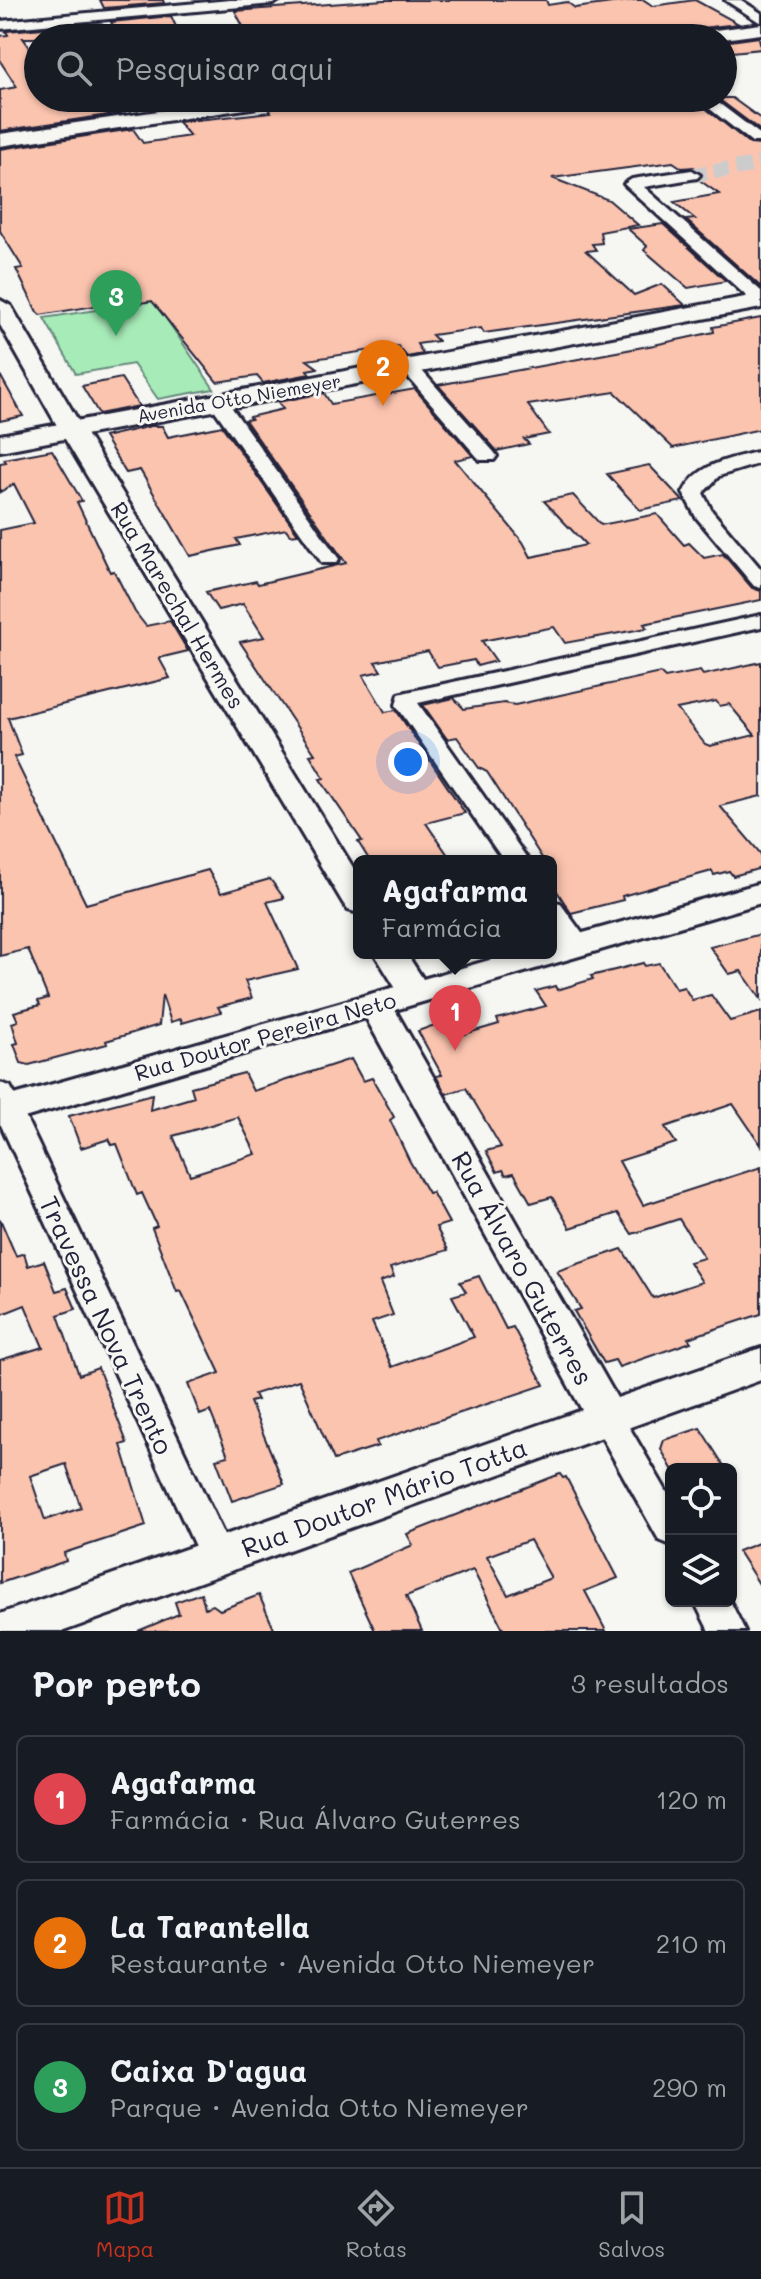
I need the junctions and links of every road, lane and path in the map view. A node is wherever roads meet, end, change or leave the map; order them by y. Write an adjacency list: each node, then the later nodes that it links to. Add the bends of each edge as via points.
1 (127, 0): 5 (street)
2 (273, 0): 4 (street)
3 (732, 0): 6 (street)
4 (209, 3): 5 (street)
5 (134, 13): 7 (street)
6 (761, 19)
7 (0, 25)
8 (761, 29): 9 (street)
9 (737, 32)
10 (190, 112): 13 (street)
11 (721, 112): 12 (street)
12 (757, 139)
13 (0, 140)
14 (692, 175): 15 (street, via 632,184)
15 (761, 300): 17 (main road, Avenida Otto Niemeyer)
16 (0, 306): 19 (street, Rua Marechal Hermes)
17 (409, 367): 18 (main road, Avenida Otto Niemeyer); 21 (street)
18 (218, 402): 19 (main road, Avenida Otto Niemeyer); 23 (street)
19 (71, 429): 20 (main road, Avenida Otto Niemeyer); 27 (street, Rua Marechal Hermes)
20 (0, 443)
21 (487, 456)
22 (761, 457): 24 (street, via 726,466 695,485 693,493 703,513)
23 (329, 559)
24 (761, 582)
25 (761, 621): 26 (street, via 407,699)
26 (513, 855)
27 (353, 893)
28 (761, 893): 30 (street, Rua Doutor Pereira Neto)
29 (557, 917): 30 (street)
30 (578, 946): 31 (street, Rua Doutor Pereira Neto)
31 (557, 952)
32 (394, 959): 34 (street)
33 (533, 959): 34 (street, Rua Doutor Pereira Neto)
34 (415, 993): 35 (street, Rua Doutor Pereira Neto)
35 (375, 1005): 36 (street, Rua Doutor Pereira Neto); 38 (street, Rua Álvaro Guterres)
36 (2, 1105): 40 (street, Travessa Nova Trento)
37 (761, 1364): 38 (street, Rua Doutor Mário Totta)
38 (607, 1418): 39 (street, Rua Álvaro Guterres); 40 (street, Rua Doutor Mário Totta)
39 (665, 1520)
40 (217, 1557): 42 (street, Rua Doutor Mário Totta)
41 (714, 1607): 43 (street)
42 (8, 1631)
43 (728, 1631)

